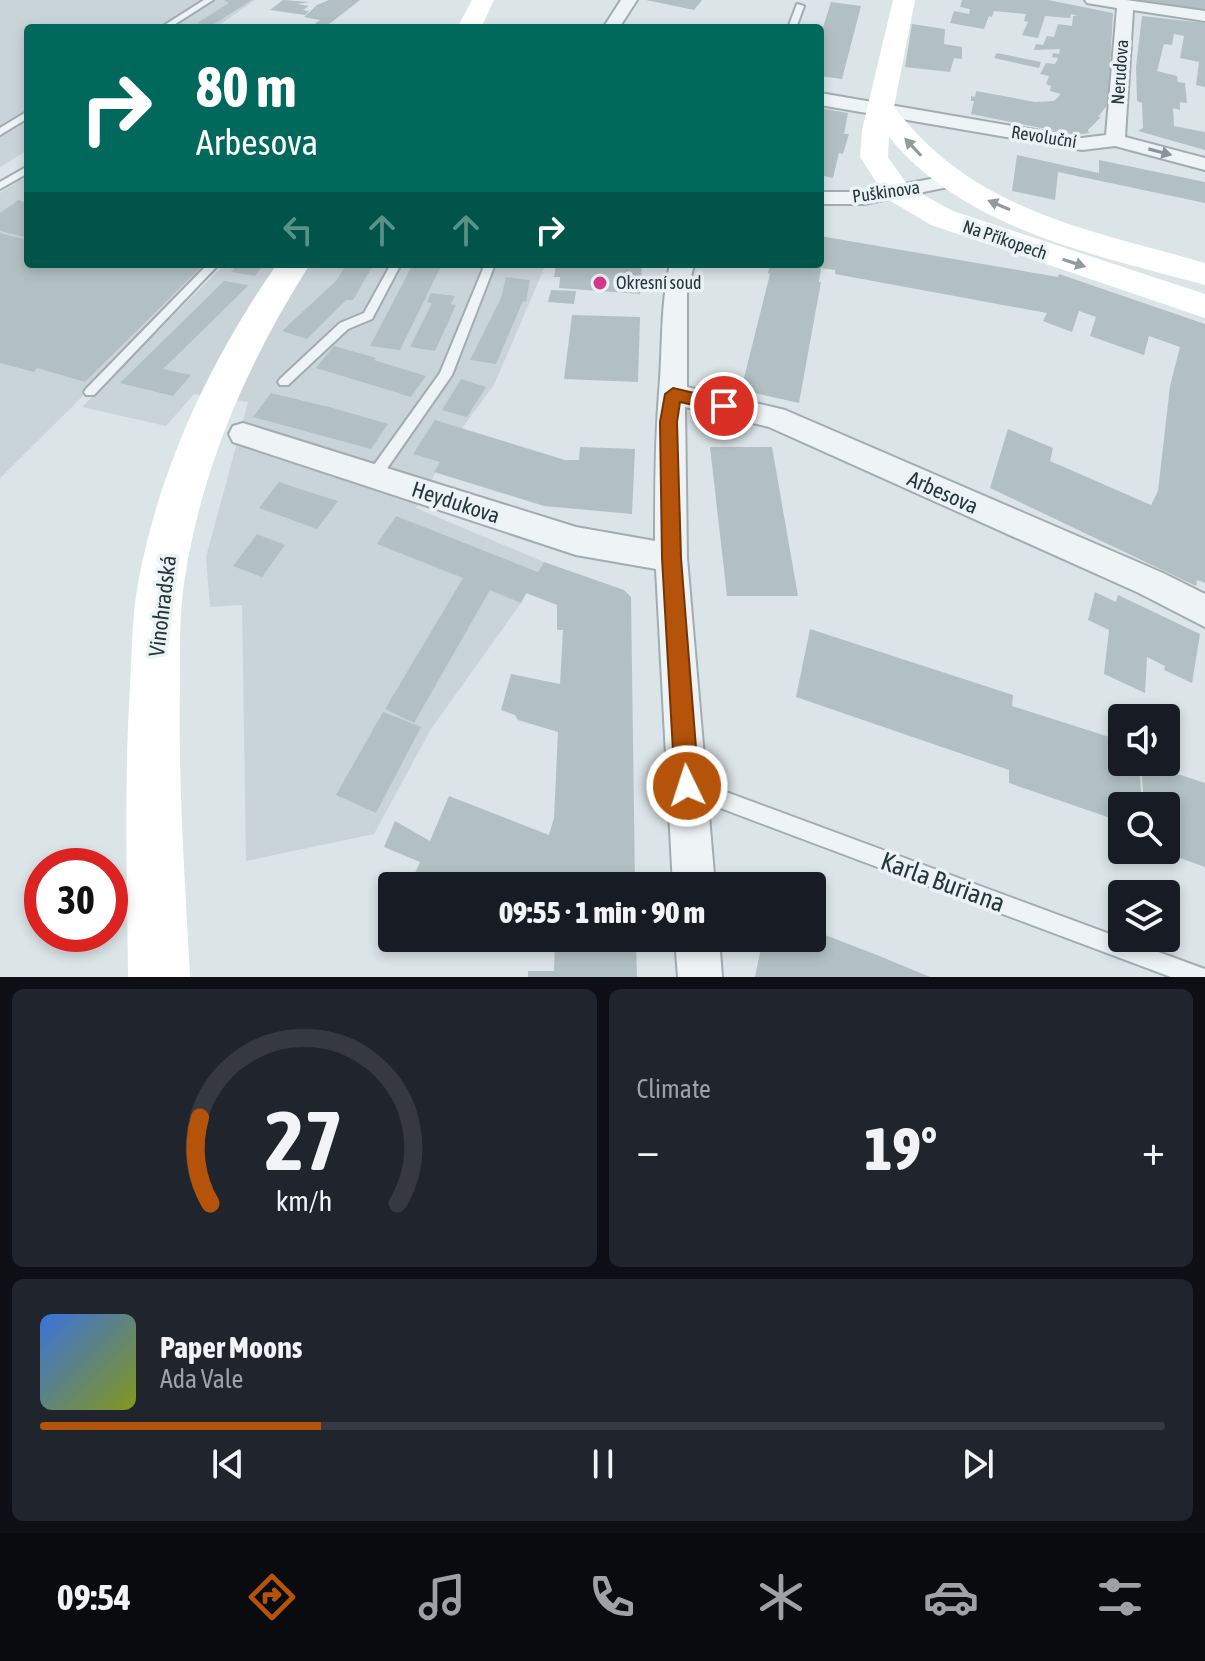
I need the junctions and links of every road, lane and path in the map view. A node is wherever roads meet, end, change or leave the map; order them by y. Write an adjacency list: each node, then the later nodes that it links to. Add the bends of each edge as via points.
1 (209, 0): 9 (lane)
2 (483, 0): 10 (street)
3 (629, 0): 11 (street)
4 (904, 0): 14 (street, Na Příkopech)
5 (1093, 0): 6 (street)
6 (1125, 5): 8 (street); 17 (street, Nerudova)
7 (800, 6): 12 (lane)
8 (1205, 16)
9 (170, 24)
10 (471, 24)
11 (614, 24)
12 (793, 24)
13 (824, 100): 14 (street, Revoluční)
14 (881, 108): 17 (street, Revoluční, via 1082,144); 20 (street, Na Příkopech, one-way to 14, via 916,152); 22 (street, Na Příkopech, via 874,157)
15 (24, 117): 16 (lane)
16 (0, 132)
17 (1115, 140): 18 (street, Revoluční, one-way to 18)
18 (1205, 164)
19 (24, 171): 21 (lane)
20 (951, 181): 22 (street, Puškinova); 29 (street, Na Příkopech, one-way to 20, via 1034,220)
21 (0, 186)
22 (898, 193): 23 (street, Puškinova); 30 (street, Na Příkopech, one-way to 30, via 954,222)
23 (824, 198)
24 (210, 268): 32 (lane)
25 (291, 268): 41 (street, Vinohradská, via 234,362 204,431 162,578 151,757)
26 (394, 268): 31 (lane, via 368,316 344,326)
27 (488, 268): 35 (lane, via 446,375)
28 (681, 268): 33 (street, via 675,294)
29 (1205, 274)
30 (1205, 306)
31 (284, 382)
32 (90, 392)
33 (673, 394): 36 (street); 37 (street, Arbesova, via 775,418)
34 (243, 434): 35 (street, Heydukova)
35 (374, 476): 36 (street, Heydukova, via 576,541)
36 (671, 558): 38 (street)
37 (1205, 611)
38 (687, 786): 39 (street); 43 (lane, Karla Buriana)
39 (693, 872)
40 (698, 952): 42 (street)
41 (159, 977)
42 (700, 977)
43 (1199, 977)

